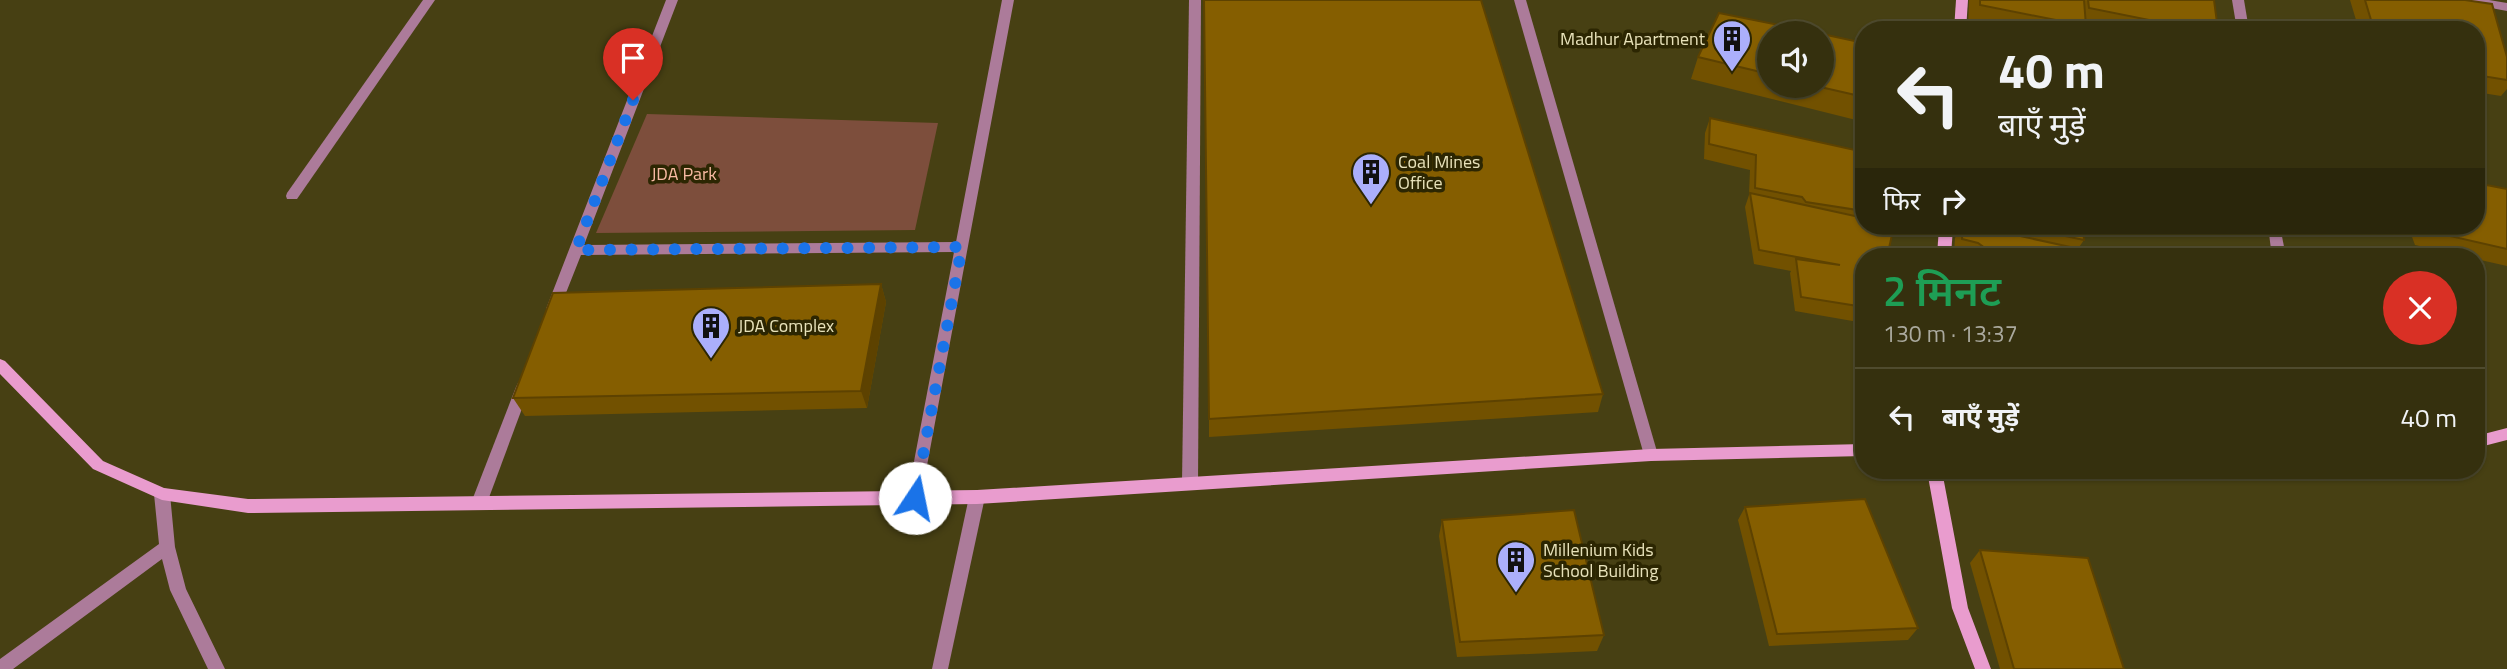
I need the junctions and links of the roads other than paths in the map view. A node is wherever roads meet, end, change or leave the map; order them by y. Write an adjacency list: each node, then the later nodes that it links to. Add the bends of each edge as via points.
1 (429, 0): 12 (street)
2 (671, 0): 14 (street)
3 (1009, 0): 13 (street)
4 (1195, 0): 23 (street)
5 (1520, 0): 21 (street)
6 (1962, 0): 10 (street)
7 (2238, 0): 11 (street)
8 (2470, 0): 9 (street)
9 (2507, 7)
10 (1961, 21)
11 (2242, 21)
12 (292, 196)
13 (962, 247): 14 (street); 26 (street)
14 (576, 250): 15 (street)
15 (547, 326)
16 (0, 365): 24 (street, via 98,465)
17 (527, 377): 27 (street)
18 (2507, 434): 19 (street)
19 (2485, 440)
20 (1855, 450): 21 (street)
21 (1651, 455): 23 (street)
22 (1936, 479): 32 (street, via 1960,608)
23 (1190, 482): 25 (street)
24 (162, 494): 27 (street, via 248,506); 28 (street)
25 (977, 497): 26 (street); 31 (street)
26 (915, 498): 27 (street)
27 (479, 503)
28 (167, 547): 29 (street); 30 (street, via 178,590)
29 (0, 668)
30 (217, 669)
31 (940, 669)
32 (1983, 669)

